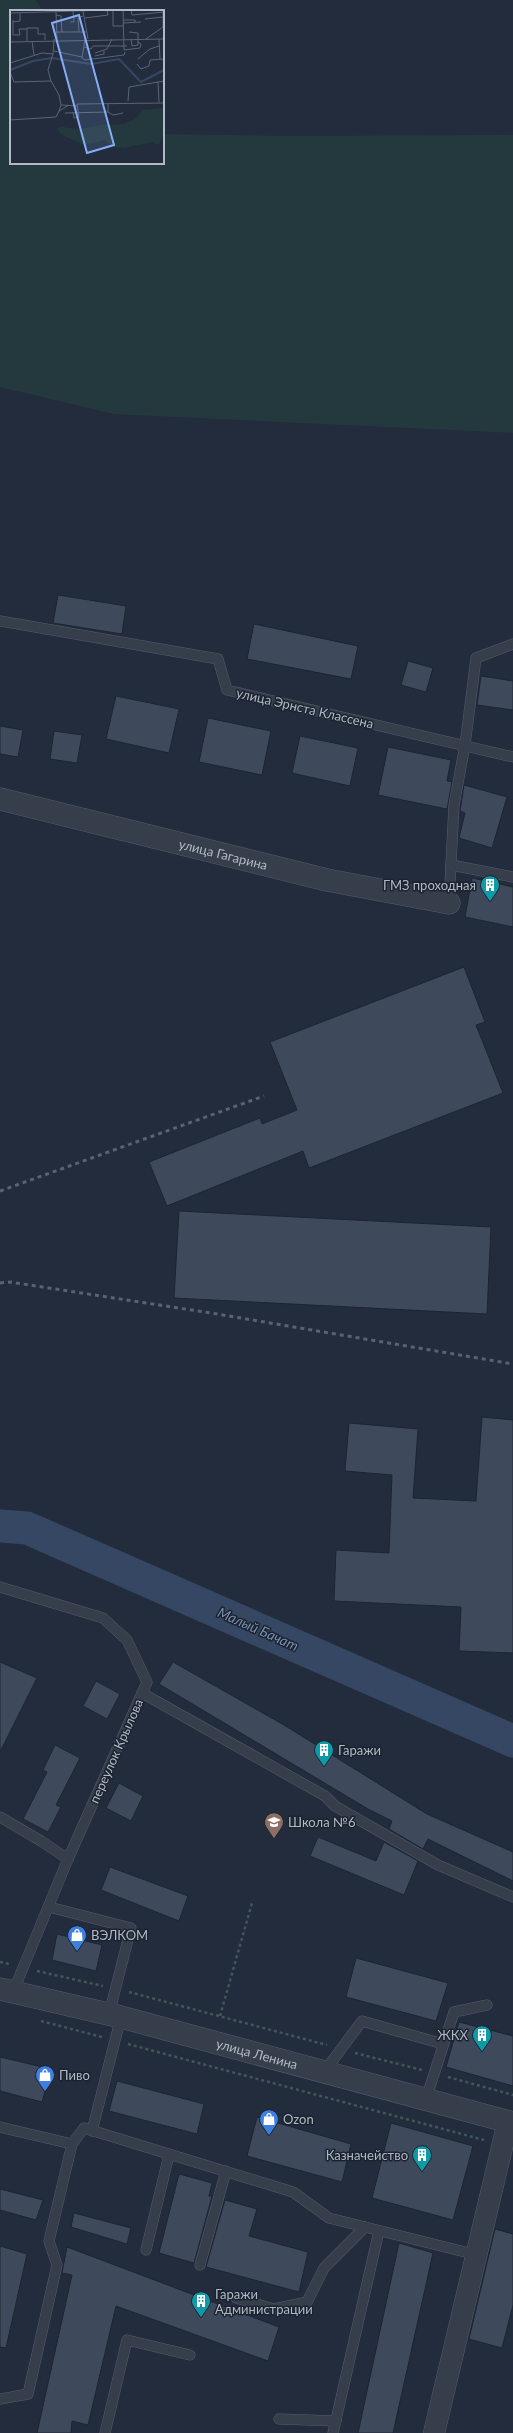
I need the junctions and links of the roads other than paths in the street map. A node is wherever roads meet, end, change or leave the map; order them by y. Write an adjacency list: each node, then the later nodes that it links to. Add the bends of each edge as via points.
1 (0, 621): 3 (lane, улица Эрнста Классена, via 218,659 227,690)
2 (513, 644): 3 (lane, via 476,658)
3 (465, 745): 4 (lane, улица Эрнста Классена); 6 (lane, via 454,805)
4 (513, 757)
5 (0, 799): 8 (street, улица Гагарина, via 327,880)
6 (451, 865): 7 (lane); 8 (lane)
7 (513, 877)
8 (449, 903)
9 (0, 1587): 10 (lane, переулок Крылова, via 103,1618 127,1640 147,1682)
10 (142, 1692): 12 (lane, переулок Крылова); 13 (lane, via 325,1796 335,1806 438,1865)
11 (0, 1817): 12 (lane)
12 (68, 1859): 14 (lane, переулок Крылова)
13 (513, 1897)
14 (49, 1907): 15 (lane, переулок Крылова, via 24,1968); 17 (lane, via 131,1928 115,1989)
15 (7, 1991): 17 (street, улица Ленина)
16 (487, 2005): 18 (lane, via 454,2012)
17 (115, 2015): 19 (street, улица Ленина); 23 (lane, via 115,2041)
18 (443, 2044): 19 (lane, via 362,2021); 20 (lane)
19 (324, 2072): 20 (street, улица Ленина)
20 (426, 2099): 21 (street, улица Ленина)
21 (510, 2123): 30 (street, via 502,2145)
22 (0, 2127): 24 (lane)
23 (92, 2131): 24 (lane, via 84,2128); 25 (lane)
24 (72, 2144): 34 (lane, via 49,2241 57,2265 28,2394)
25 (169, 2154): 26 (lane); 29 (lane)
26 (226, 2172): 27 (lane, via 293,2192 329,2218); 31 (lane)
27 (365, 2227): 28 (lane); 32 (lane, via 324,2268 307,2302 274,2309)
28 (379, 2231): 30 (lane); 36 (lane)
29 (146, 2250)
30 (477, 2255): 39 (street)
31 (200, 2265)
32 (236, 2298)
33 (190, 2355): 37 (lane, via 127,2340)
34 (0, 2399)
35 (278, 2419): 36 (lane)
36 (336, 2421): 38 (lane)
37 (105, 2433)
38 (333, 2433)
39 (434, 2433)

